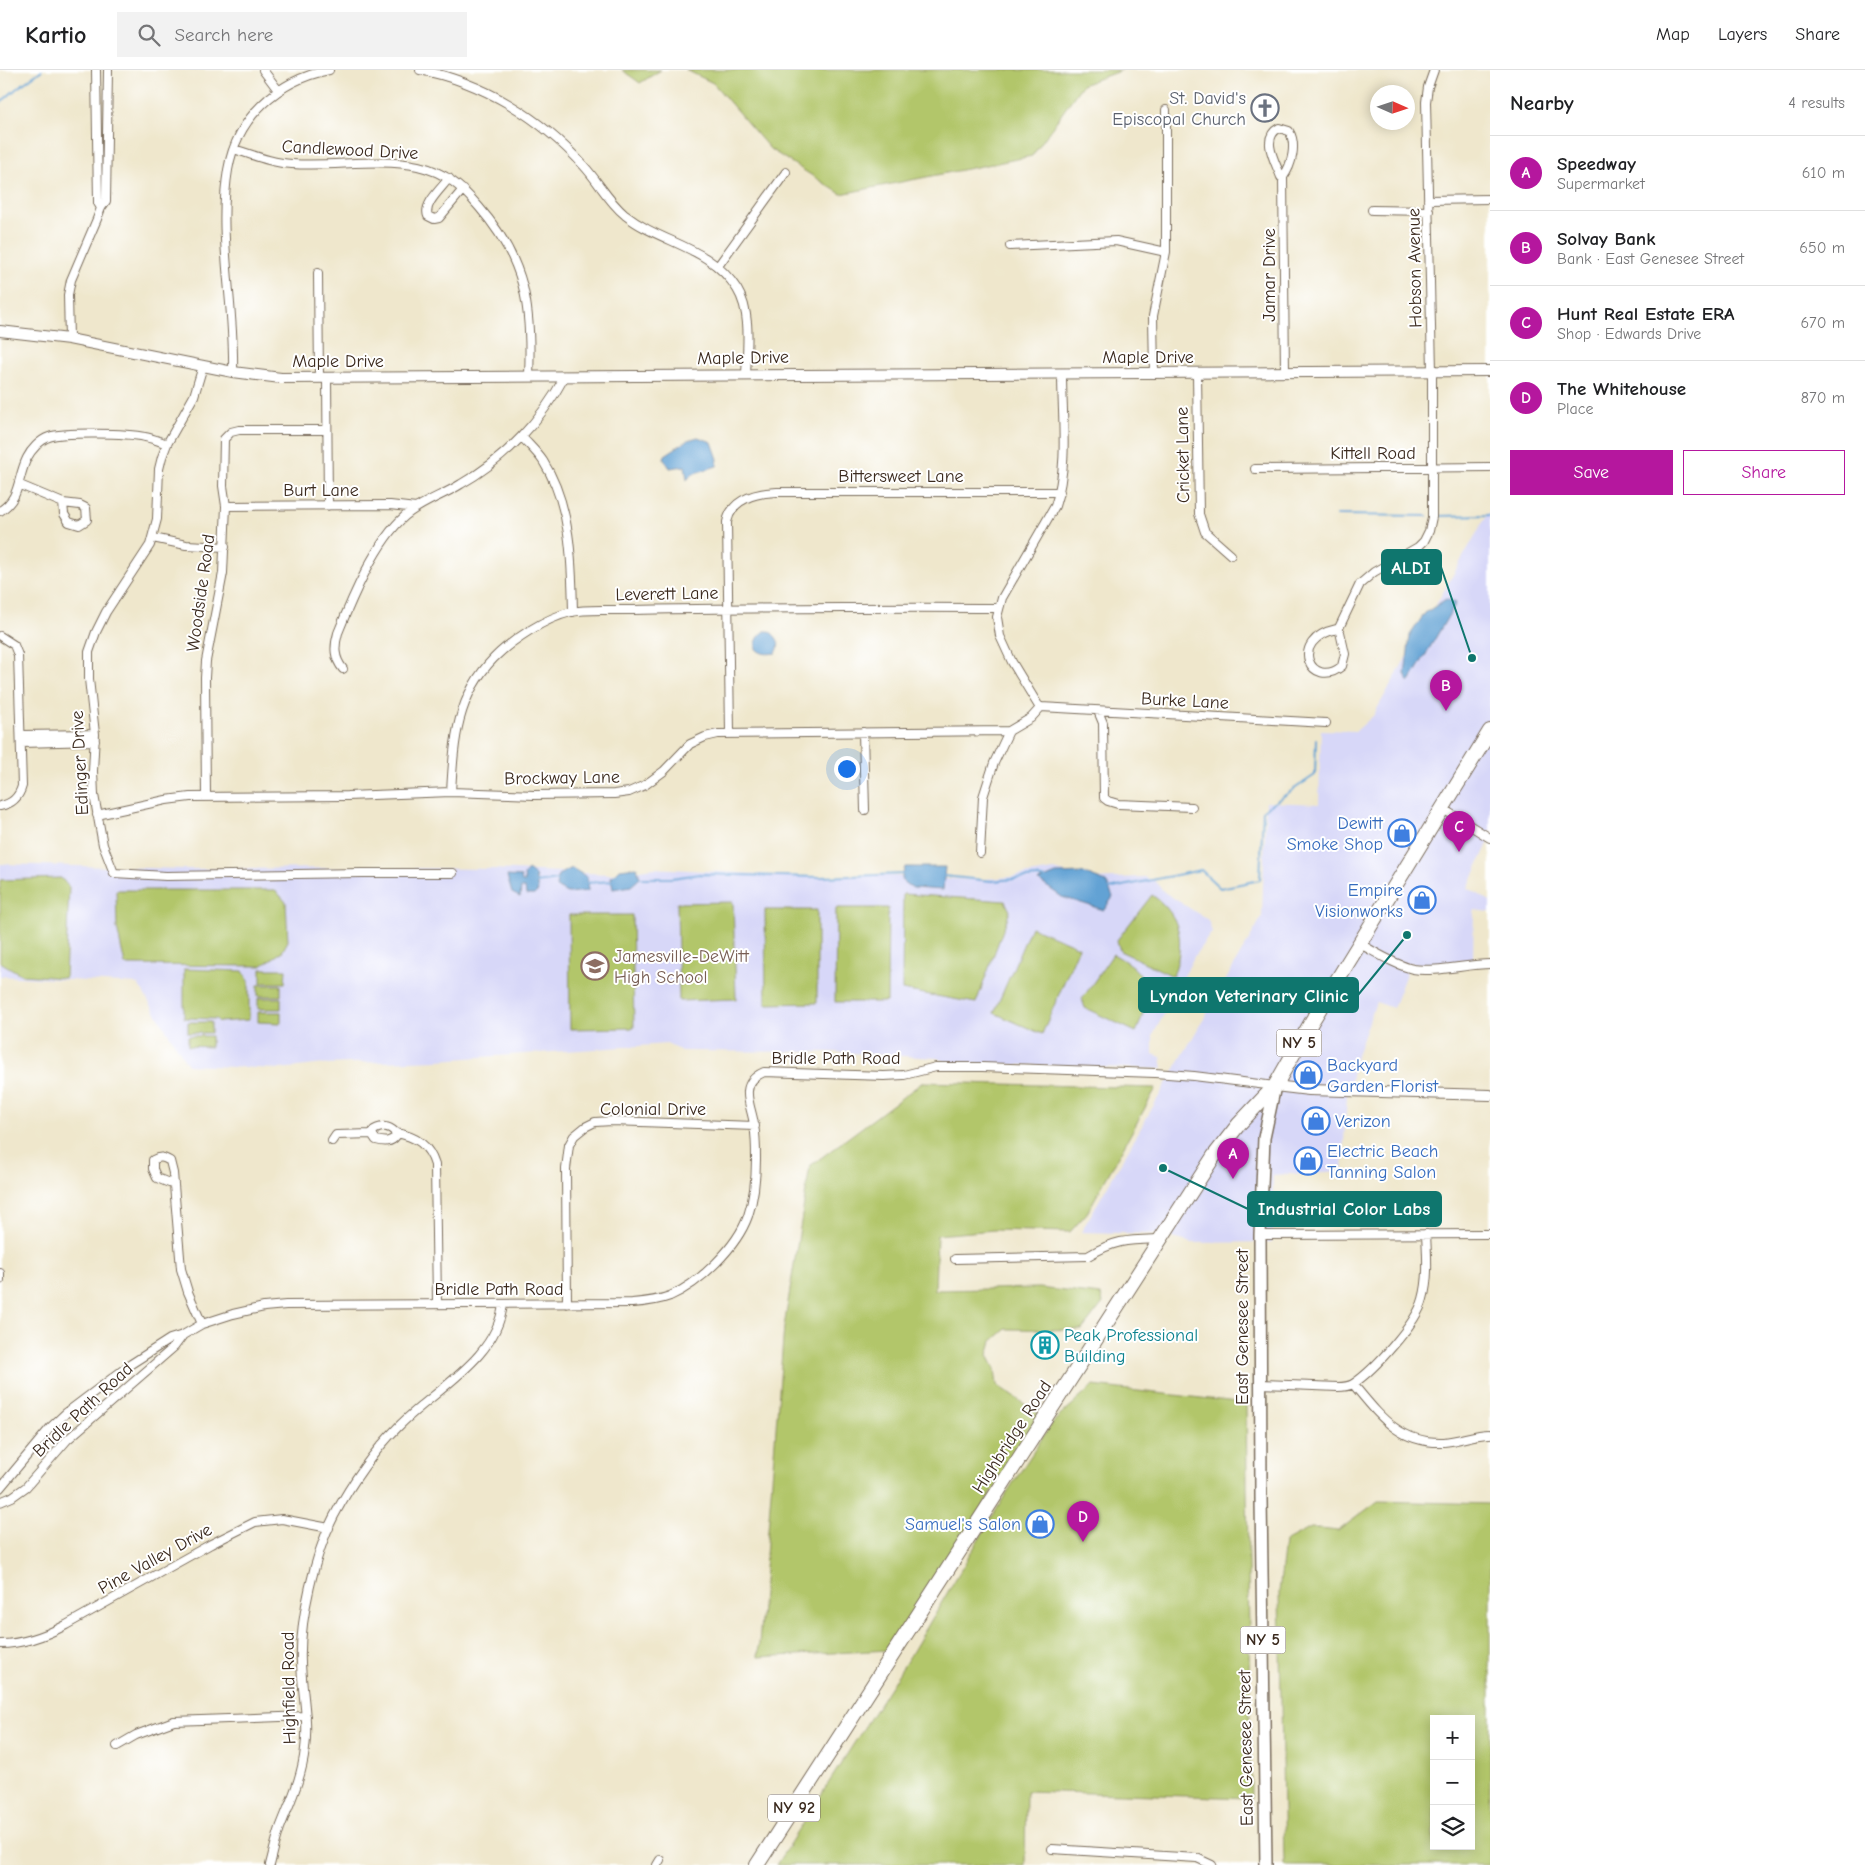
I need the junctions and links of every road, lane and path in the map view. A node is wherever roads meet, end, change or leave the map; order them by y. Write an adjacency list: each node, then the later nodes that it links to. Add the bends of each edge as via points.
1 (96, 70): 12 (street)
2 (108, 70): 13 (street)
3 (263, 70): 9 (street)
4 (329, 70): 9 (street)
5 (420, 70): 8 (street)
6 (456, 70): 8 (street)
7 (1434, 70): 19 (street, Hobson Avenue, via 1426,102)
8 (455, 79): 25 (street, via 493,95 530,118 568,149 624,214)
9 (278, 90): 11 (street, via 252,115)
10 (1166, 110): 24 (street)
11 (234, 149): 15 (street, Candlewood Drive, via 277,163 416,166); 32 (street, via 227,176 226,226)
12 (98, 152): 13 (street); 20 (street)
13 (106, 152): 20 (street, via 106,200)
14 (786, 172): 25 (street)
15 (449, 178): 17 (street, Candlewood Drive); 17 (street, via 429,204 428,216 438,218)
16 (1283, 178): 16 (street, Jamar Drive, via 1294,146 1289,131 1278,128 1269,138 1269,146); 34 (street, Jamar Drive)
17 (464, 190): 38 (street, Candlewood Drive, via 487,216 518,269 529,314)
18 (1490, 198): 19 (street)
19 (1428, 200): 22 (street, Hobson Avenue)
20 (100, 208): 28 (street, via 71,280)
21 (1372, 210): 22 (street)
22 (1428, 211): 30 (street, Hobson Avenue)
23 (1010, 246): 24 (street, via 1116,241)
24 (1166, 252): 36 (street, via 1153,316)
25 (718, 266): 37 (street, via 728,275 742,299 746,315)
26 (318, 273): 40 (street)
27 (0, 331): 28 (street, Maple Drive)
28 (69, 339): 29 (street, Maple Drive)
29 (203, 366): 32 (street, Maple Drive); 43 (street, Edinger Drive, via 194,396)
30 (1432, 371): 31 (street, Maple Drive); 34 (street, Maple Drive); 45 (street, Hobson Avenue)
31 (1490, 371)
32 (233, 372): 40 (street, Maple Drive, via 281,378)
33 (1197, 373): 34 (street, Maple Drive); 36 (street, Maple Drive); 56 (street, Cricket Lane, via 1199,514 1205,532)
34 (1285, 373)
35 (1062, 374): 36 (street, Maple Drive); 37 (street, Maple Drive); 48 (street)
36 (1154, 374)
37 (746, 375): 39 (street, Maple Drive)
38 (529, 376): 39 (street, Maple Drive); 40 (street, Maple Drive)
39 (564, 376): 42 (street, via 538,419)
40 (323, 378): 41 (street)
41 (327, 430): 50 (street, Woodside Road, via 231,432 224,439 223,451); 51 (street)
42 (522, 437): 52 (street, via 463,483); 59 (street, via 543,461 560,499 571,555)
43 (167, 444): 47 (street, via 131,435 63,434 49,437 40,442 26,459); 54 (street, Edinger Drive, via 159,469)
44 (1490, 466): 45 (street, Kittell Road)
45 (1433, 467): 46 (street, Kittell Road); 60 (street, Hobson Avenue, via 1432,516 1424,541 1360,584)
46 (1256, 469)
47 (20, 485): 49 (street); 53 (street, via 10,504)
48 (1060, 492): 57 (street); 58 (street, Bittersweet Lane, via 758,493 744,499 730,512 727,522)
49 (63, 504)
50 (226, 506): 51 (street, Burt Lane); 55 (street, Woodside Road)
51 (328, 506): 52 (street, Burt Lane)
52 (416, 508): 62 (street, via 395,526 380,548 346,612 336,641 335,655)
53 (0, 511)
54 (153, 538): 55 (street, via 186,545); 70 (street, Edinger Drive, via 106,612 91,644 89,679)
55 (225, 547): 73 (street, Woodside Road, via 206,661)
56 (1231, 555)
57 (999, 608): 58 (street, Leverett Lane); 63 (street, via 1000,636 1012,662)
58 (728, 609): 59 (street, Leverett Lane); 69 (street)
59 (574, 612): 72 (street, Leverett Lane, via 526,633 481,673 456,727)
60 (1338, 630): 60 (street, via 1345,654 1342,666 1334,672 1314,669 1308,657 1311,644 1330,631)
61 (0, 636): 71 (street, via 17,650)
62 (343, 669)
63 (1042, 707): 64 (street, Burke Lane); 66 (street, via 1031,718)
64 (1098, 711): 65 (street, Burke Lane); 75 (street, via 1103,723 1104,798 1118,804)
65 (1326, 722)
66 (1009, 730): 68 (street, Brockway Lane); 80 (street, via 986,787)
67 (1490, 731): 77 (highway, East Genesee Street / NY 5)
68 (863, 732): 69 (street, Brockway Lane); 76 (street)
69 (730, 733): 72 (street, Brockway Lane, via 705,737 690,744 660,776 629,792 534,795)
70 (95, 738): 71 (street); 78 (street, Edinger Drive, via 93,787)
71 (21, 739): 74 (street, via 21,792 12,802)
72 (451, 792): 73 (street, Brockway Lane)
73 (206, 797): 78 (street, Brockway Lane, via 166,800)
74 (0, 806)
75 (1192, 807)
76 (865, 810)
77 (1443, 810): 79 (street); 82 (highway, East Genesee Street / NY 5)
78 (97, 815): 81 (street, Edinger Drive, via 103,845 114,873 166,876)
79 (1490, 838)
80 (980, 853)
81 (454, 873)
82 (1360, 944): 83 (street, via 1414,969); 84 (highway, East Genesee Street / NY 5)
83 (1490, 964)
84 (1275, 1086): 85 (street, via 1309,1090); 86 (street, Bridle Path Road, via 1155,1073 982,1067 936,1067 884,1076 771,1071 756,1075 748,1090); 93 (main road, East Genesee Street / NY 5, via 1264,1143); 94 (highway, Highbridge Road / NY 92, via 1214,1156)
85 (1490, 1095)
86 (755, 1126): 100 (street, Bridle Path Road, via 752,1202 739,1234 711,1267 683,1289 654,1301); 100 (street, Colonial Drive, via 612,1121 590,1124 574,1136 569,1145 566,1169)
87 (396, 1133): 88 (street, via 391,1128 380,1127); 88 (street, via 393,1140 383,1142); 98 (street, via 415,1137 432,1155 435,1165)
88 (372, 1134): 89 (street, via 336,1136)
89 (332, 1141)
90 (174, 1185): 101 (street, via 181,1269)
91 (1426, 1234): 92 (street); 93 (street); 104 (street, via 1426,1286 1420,1306 1384,1357)
92 (1490, 1234)
93 (1260, 1235): 103 (main road, East Genesee Street / NY 5)
94 (1161, 1239): 95 (street, via 1123,1240 1088,1256); 115 (highway, Highbridge Road / NY 92)
95 (955, 1259)
96 (0, 1273): 97 (street)
97 (0, 1280)
98 (437, 1304): 99 (street, Bridle Path Road); 101 (street, Bridle Path Road, via 286,1305 232,1314)
99 (503, 1304): 100 (street, Bridle Path Road); 109 (street, Highfield Road, via 499,1322 487,1345 476,1359 414,1411 371,1457)
100 (567, 1304)
101 (202, 1324): 102 (street, Bridle Path Road)
102 (183, 1335): 107 (street, Bridle Path Road, via 170,1339 131,1364 66,1413); 108 (street, Bridle Path Road, via 174,1347 63,1444 26,1487)
103 (1261, 1384): 104 (street, via 1338,1387); 117 (main road, East Genesee Street / NY 5)
104 (1353, 1384): 106 (street, via 1391,1426 1415,1439 1446,1442)
105 (1490, 1426): 106 (street)
106 (1488, 1434)
107 (0, 1488)
108 (0, 1502)
109 (329, 1528): 110 (street, Pine Valley Drive, via 282,1519 255,1522 66,1626 23,1642); 111 (street, Highfield Road, via 306,1604 302,1629)
110 (0, 1644)
111 (306, 1716): 112 (street, via 174,1721); 114 (street, Highfield Road, via 303,1767 279,1830)
112 (116, 1746)
113 (1052, 1849): 116 (street, via 1197,1858)
114 (270, 1865)
115 (757, 1865)
116 (1212, 1865)
117 (1266, 1865)

